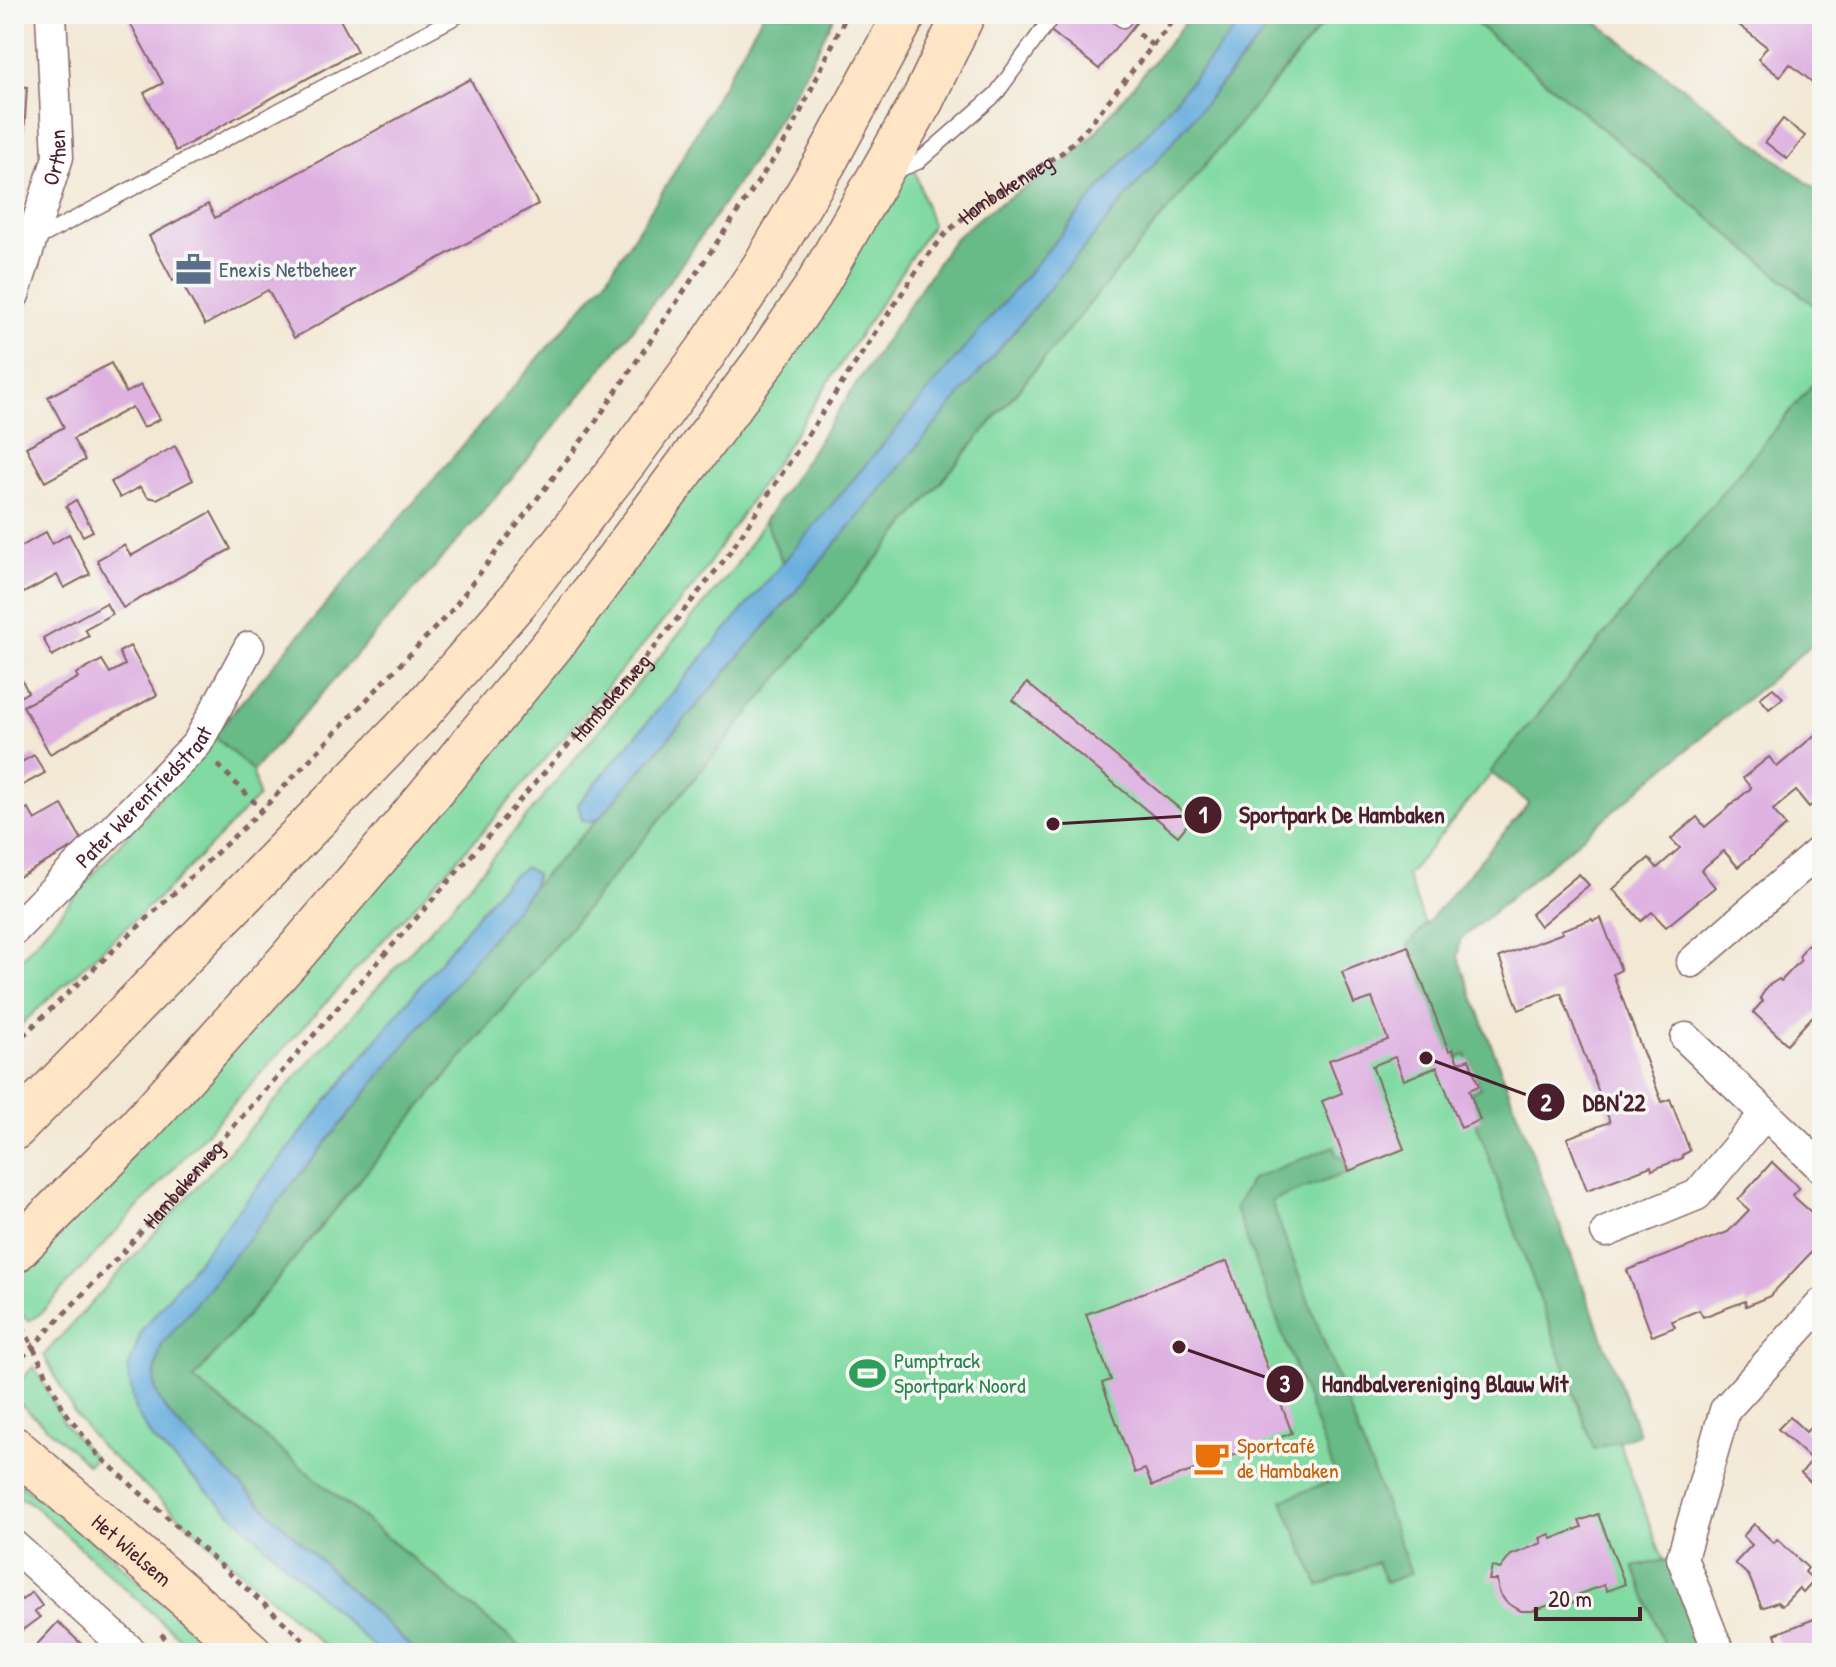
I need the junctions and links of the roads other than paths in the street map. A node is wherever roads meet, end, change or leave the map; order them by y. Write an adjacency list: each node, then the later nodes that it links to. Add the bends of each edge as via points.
1 (51, 14): 9 (street, Orthen, via 58,157)
2 (461, 14): 9 (lane)
3 (905, 14): 17 (main road, via 763,267 626,461 517,601 419,714)
4 (964, 14): 8 (main road)
5 (1054, 14): 8 (lane, via 996,94 918,162)
6 (1114, 14): 7 (lane, via 1123,20)
7 (1128, 14)
8 (880, 178): 20 (main road, via 763,363 559,637 289,960 138,1128)
9 (23, 239): 10 (street, Orthen)
10 (14, 295)
11 (249, 647): 13 (street, Pater Werenfriedstraat, via 197,744)
12 (1822, 849): 14 (street)
13 (14, 930)
14 (1692, 962)
15 (1686, 1038): 16 (street)
16 (1765, 1114): 18 (street); 19 (street, via 1697,1195)
17 (14, 1129)
18 (1822, 1168)
19 (1606, 1232)
20 (14, 1252)
21 (1822, 1303): 26 (street, via 1725,1410 1682,1558)
22 (14, 1448): 25 (main road, Het Wielsem)
23 (14, 1546): 24 (street)
24 (133, 1653)
25 (251, 1653)
26 (1719, 1653)

